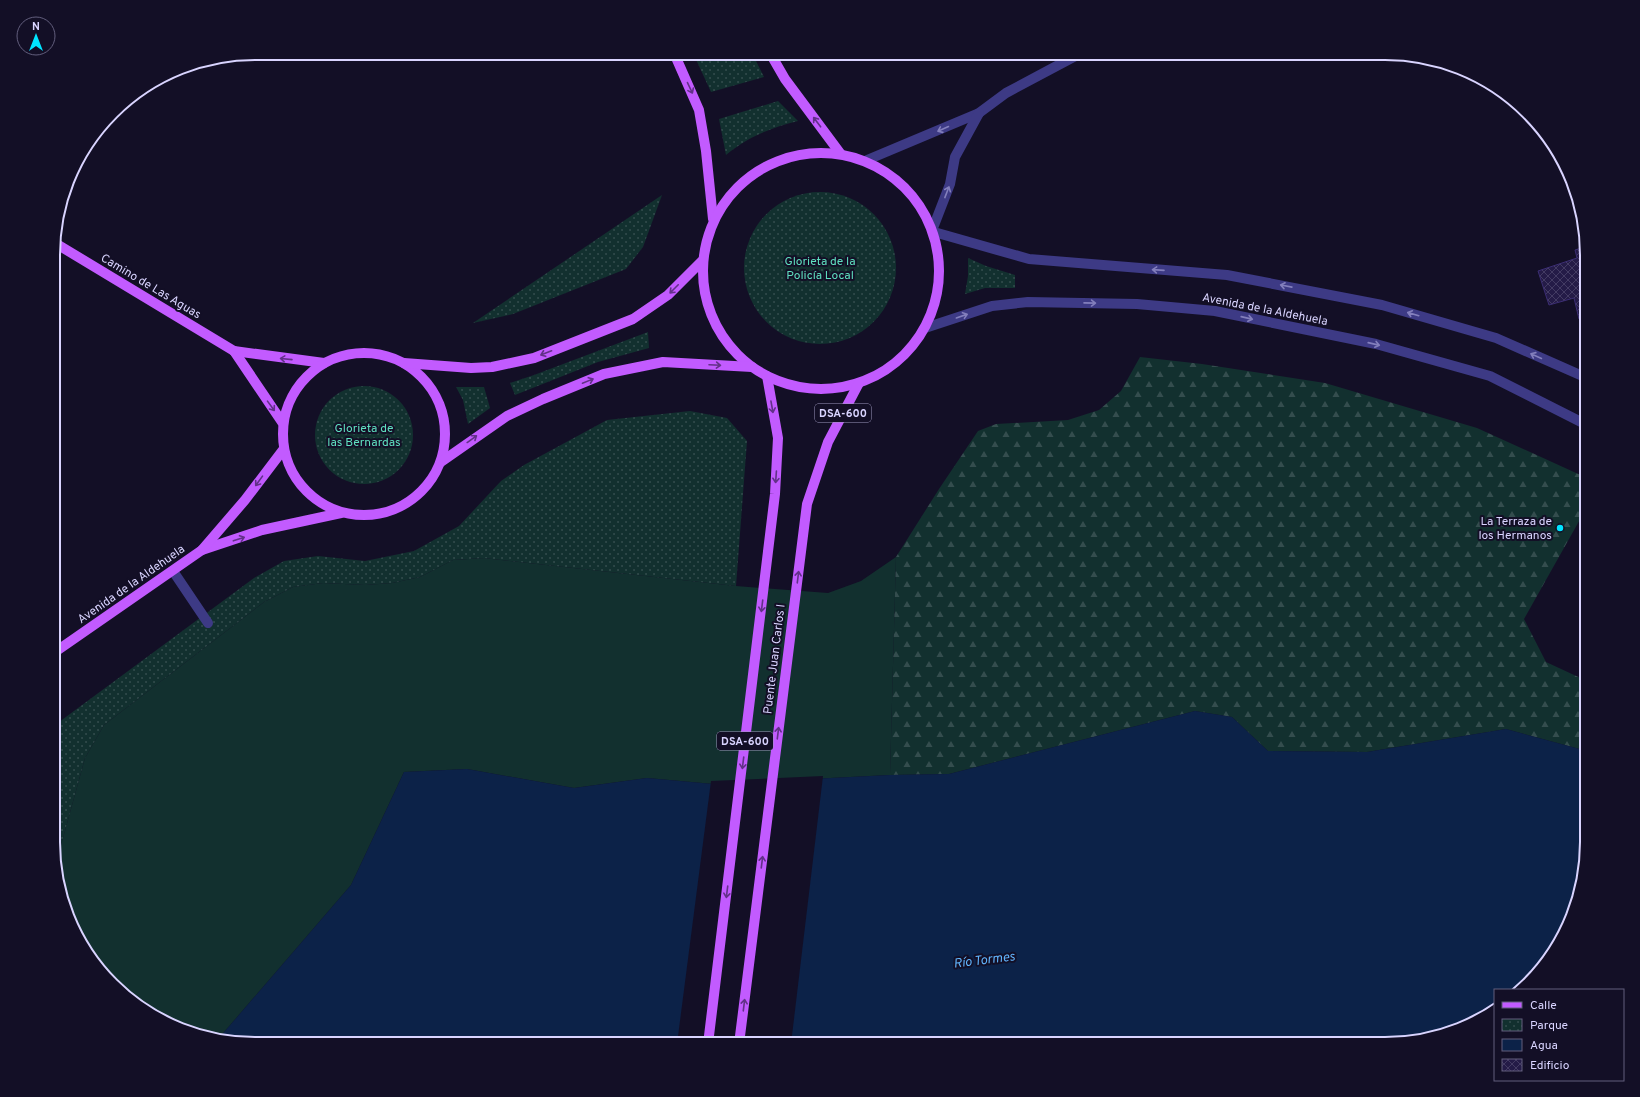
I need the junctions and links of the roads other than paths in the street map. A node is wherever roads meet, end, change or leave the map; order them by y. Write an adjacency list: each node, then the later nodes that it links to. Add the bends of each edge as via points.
1 (677, 60): 7 (main road, one-way to 7, via 699,110)
2 (774, 60): 5 (main road, one-way to 2, via 785,79)
3 (1068, 60): 4 (street, via 1006,93)
4 (979, 114): 6 (street, one-way to 6); 8 (street, one-way to 4, via 961,144)
5 (840, 153): 6 (main road); 7 (main road, via 789,156 744,179)
6 (867, 160): 8 (main road, via 904,185)
7 (713, 219): 10 (main road)
8 (934, 230): 11 (main road, via 940,264 937,297); 16 (street, Avenida de la Aldehuela, one-way to 8, via 1496,338 1382,305 1227,275 1029,259)
9 (60, 245): 12 (main road, Camino de Las Aguas)
10 (702, 261): 14 (main road, one-way to 14, via 668,295 633,319 534,358 471,368); 15 (main road, via 706,302 723,338)
11 (925, 328): 18 (main road, via 908,352 885,370); 19 (street, Avenida de la Aldehuela, one-way to 19, via 992,306 1028,302 1137,304 1215,311 1376,344 1490,376)
12 (234, 351): 13 (main road, Camino de Las Aguas, one-way to 12); 20 (main road, Camino de Las Aguas, one-way to 20)
13 (324, 363): 14 (main road, via 352,354 378,354); 20 (main road, via 297,386)
14 (404, 363): 22 (main road, via 425,380 438,400 445,427)
15 (752, 367): 17 (main road); 22 (main road, one-way to 15, via 507,416 604,374 663,362)
16 (1580, 375)
17 (767, 376): 18 (main road, via 796,387 828,389); 28 (main road, Puente Juan Carlos I / DSA-600, one-way to 28, via 778,438 775,494)
18 (859, 383): 29 (main road, Puente Juan Carlos I / DSA-600, one-way to 18, via 807,504 828,442)
19 (1580, 421)
20 (282, 422): 21 (main road)
21 (283, 450): 23 (main road, via 298,483 312,498); 24 (main road, Avenida de la Aldehuela, one-way to 24)
22 (441, 462): 23 (main road, via 432,480 402,507 373,516)
23 (341, 513): 24 (main road, Avenida de la Aldehuela, one-way to 23, via 262,530)
24 (202, 550): 25 (main road, Avenida de la Aldehuela)
25 (172, 571): 26 (street); 27 (main road, Avenida de la Aldehuela)
26 (208, 623)
27 (60, 649)
28 (709, 1037)
29 (740, 1037)

